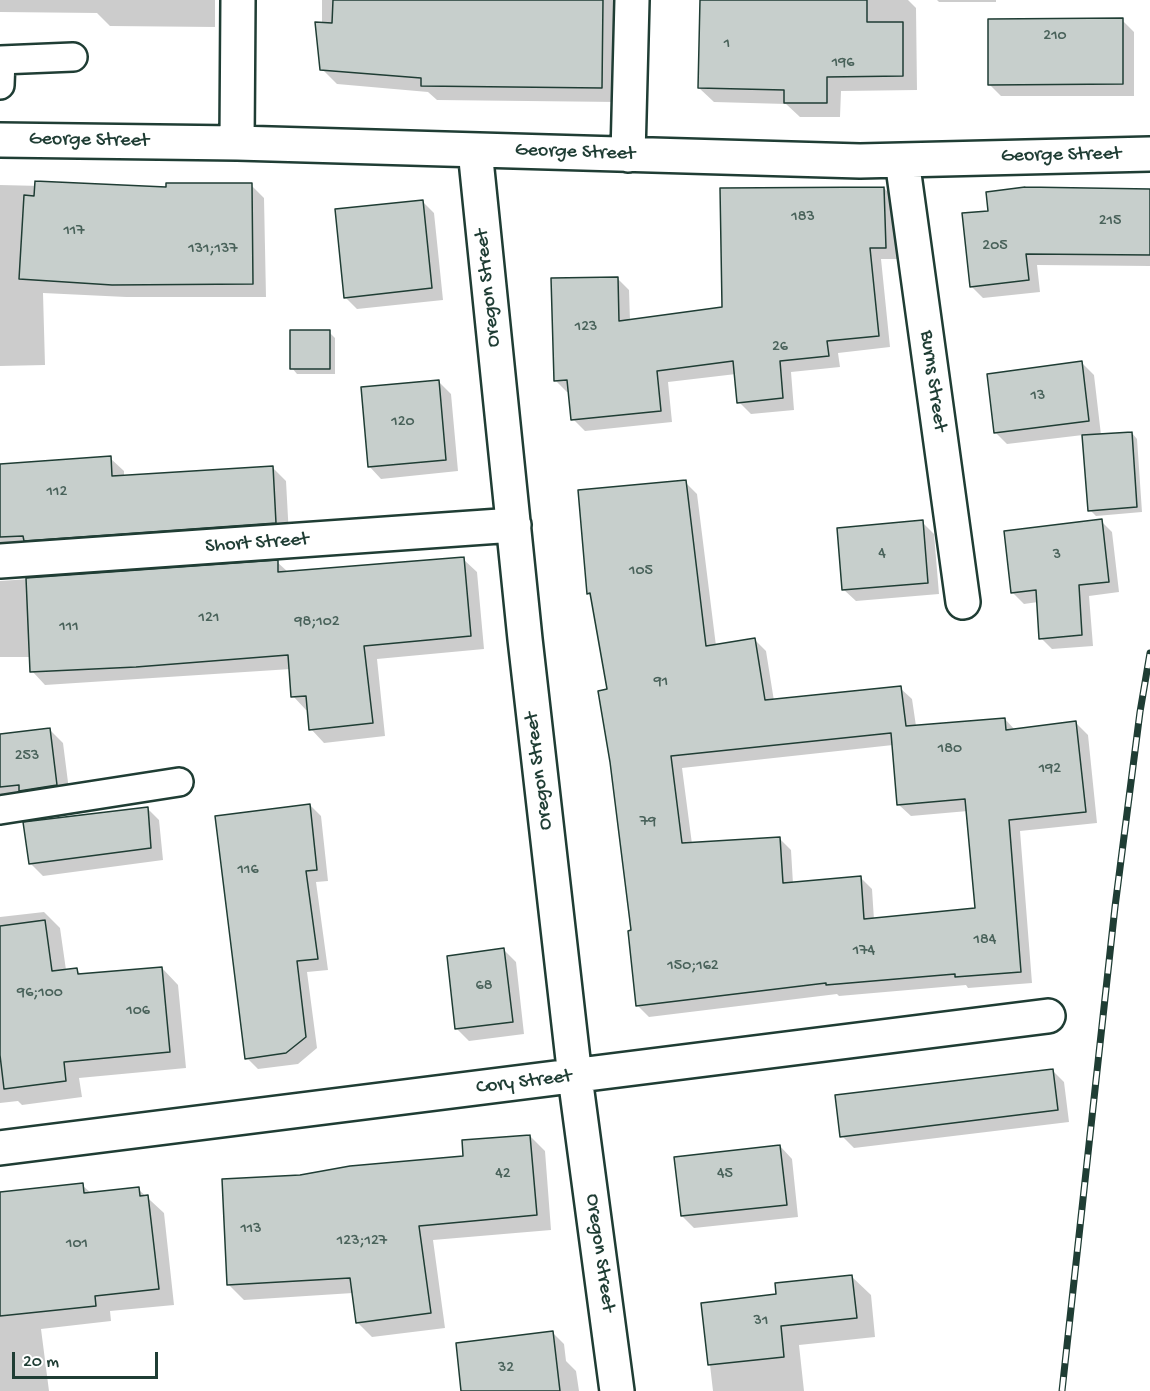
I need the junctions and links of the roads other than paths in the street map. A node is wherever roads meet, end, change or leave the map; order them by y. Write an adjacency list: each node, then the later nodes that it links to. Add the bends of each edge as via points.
1 (238, 0): 6 (street)
2 (632, 0): 9 (street)
3 (73, 57): 4 (lane)
4 (0, 68)
5 (0, 140): 6 (street, George Street)
6 (237, 143): 7 (street, George Street)
7 (475, 150): 9 (street, George Street); 11 (street, Oregon Street)
8 (1150, 154): 10 (street, George Street)
9 (628, 155): 10 (street, George Street)
10 (902, 160): 13 (street, Burns Street)
11 (514, 525): 12 (street, Short Street); 17 (street, Oregon Street)
12 (0, 561)
13 (963, 602)
14 (179, 782): 15 (lane)
15 (0, 810)
16 (1048, 1016): 17 (street, Cory Street)
17 (575, 1077): 18 (street, Cory Street); 19 (street, Oregon Street)
18 (0, 1148)
19 (617, 1391)

